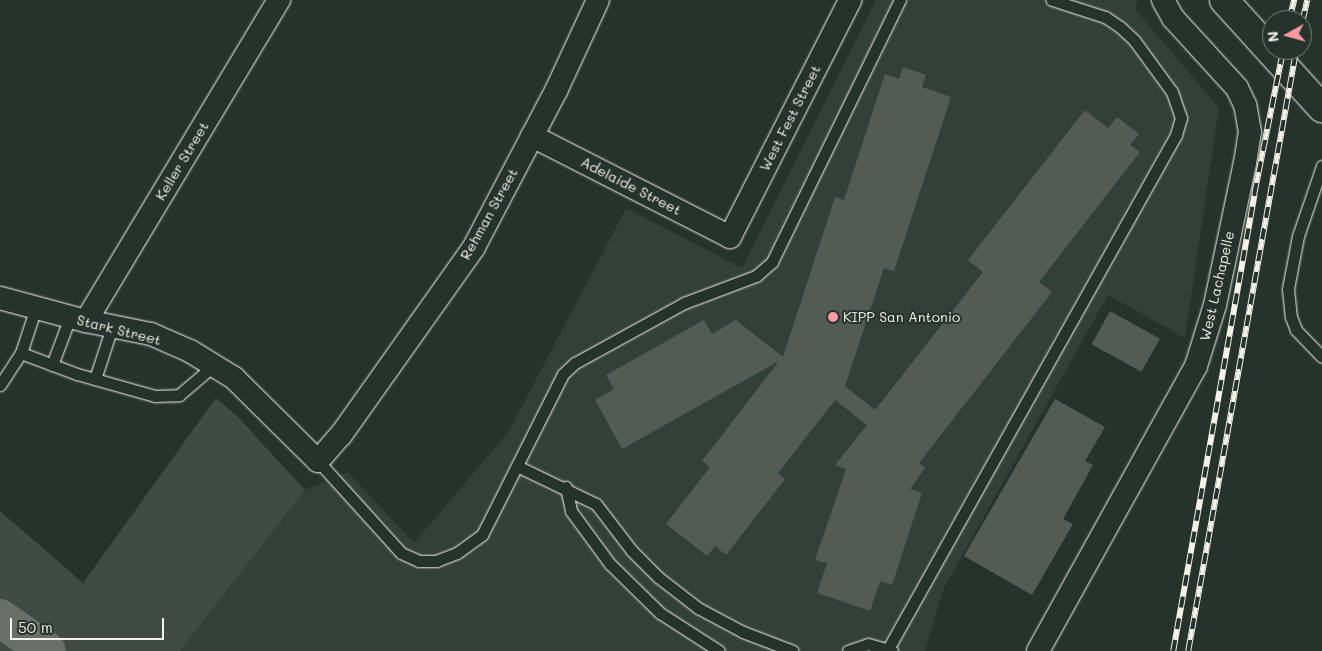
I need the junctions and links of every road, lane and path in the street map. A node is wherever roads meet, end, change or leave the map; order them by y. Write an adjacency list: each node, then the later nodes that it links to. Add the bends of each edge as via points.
1 (279, 0): 14 (street, Keller Street)
2 (598, 0): 9 (street, Rehman Street)
3 (850, 0): 11 (street, West Fest Street)
4 (900, 0): 23 (lane, via 772,262 756,276 684,303 575,363 563,374)
5 (1052, 0): 25 (lane, via 1105,17 1120,27 1134,40 1172,92 1181,118 1176,135)
6 (1163, 0): 29 (street, West Lachapelle, via 1173,18 1237,88 1245,105 1250,132 1245,163 1215,305 1196,366)
7 (1224, 0): 8 (main road)
8 (1322, 108)
9 (532, 136): 11 (street, Adelaide Street); 22 (street, Rehman Street, via 474,247 341,435)
10 (1322, 166): 17 (lane, via 1298,236 1288,290 1290,318 1296,330)
11 (730, 237)
12 (0, 298): 13 (street, Stark Street)
13 (36, 307): 14 (street, Stark Street); 16 (lane)
14 (78, 319): 15 (street, Stark Street); 18 (lane)
15 (112, 327): 19 (street, Stark Street, via 151,334 190,351); 20 (lane)
16 (21, 353): 18 (lane); 21 (lane)
17 (1322, 357)
18 (52, 365): 20 (lane)
19 (213, 366): 20 (lane, via 179,395 155,396); 22 (street, Stark Street, via 234,378)
20 (94, 379)
21 (0, 385)
22 (318, 461): 23 (lane, via 401,552 420,561 443,558 482,535)
23 (519, 467): 24 (lane)
24 (566, 487): 26 (lane, via 571,511 610,564 660,613); 27 (lane, via 596,504 644,564 698,608 742,632)
25 (890, 650): 28 (lane, via 868,644)
26 (719, 651)
27 (792, 651)
28 (848, 651)
29 (1038, 651)

